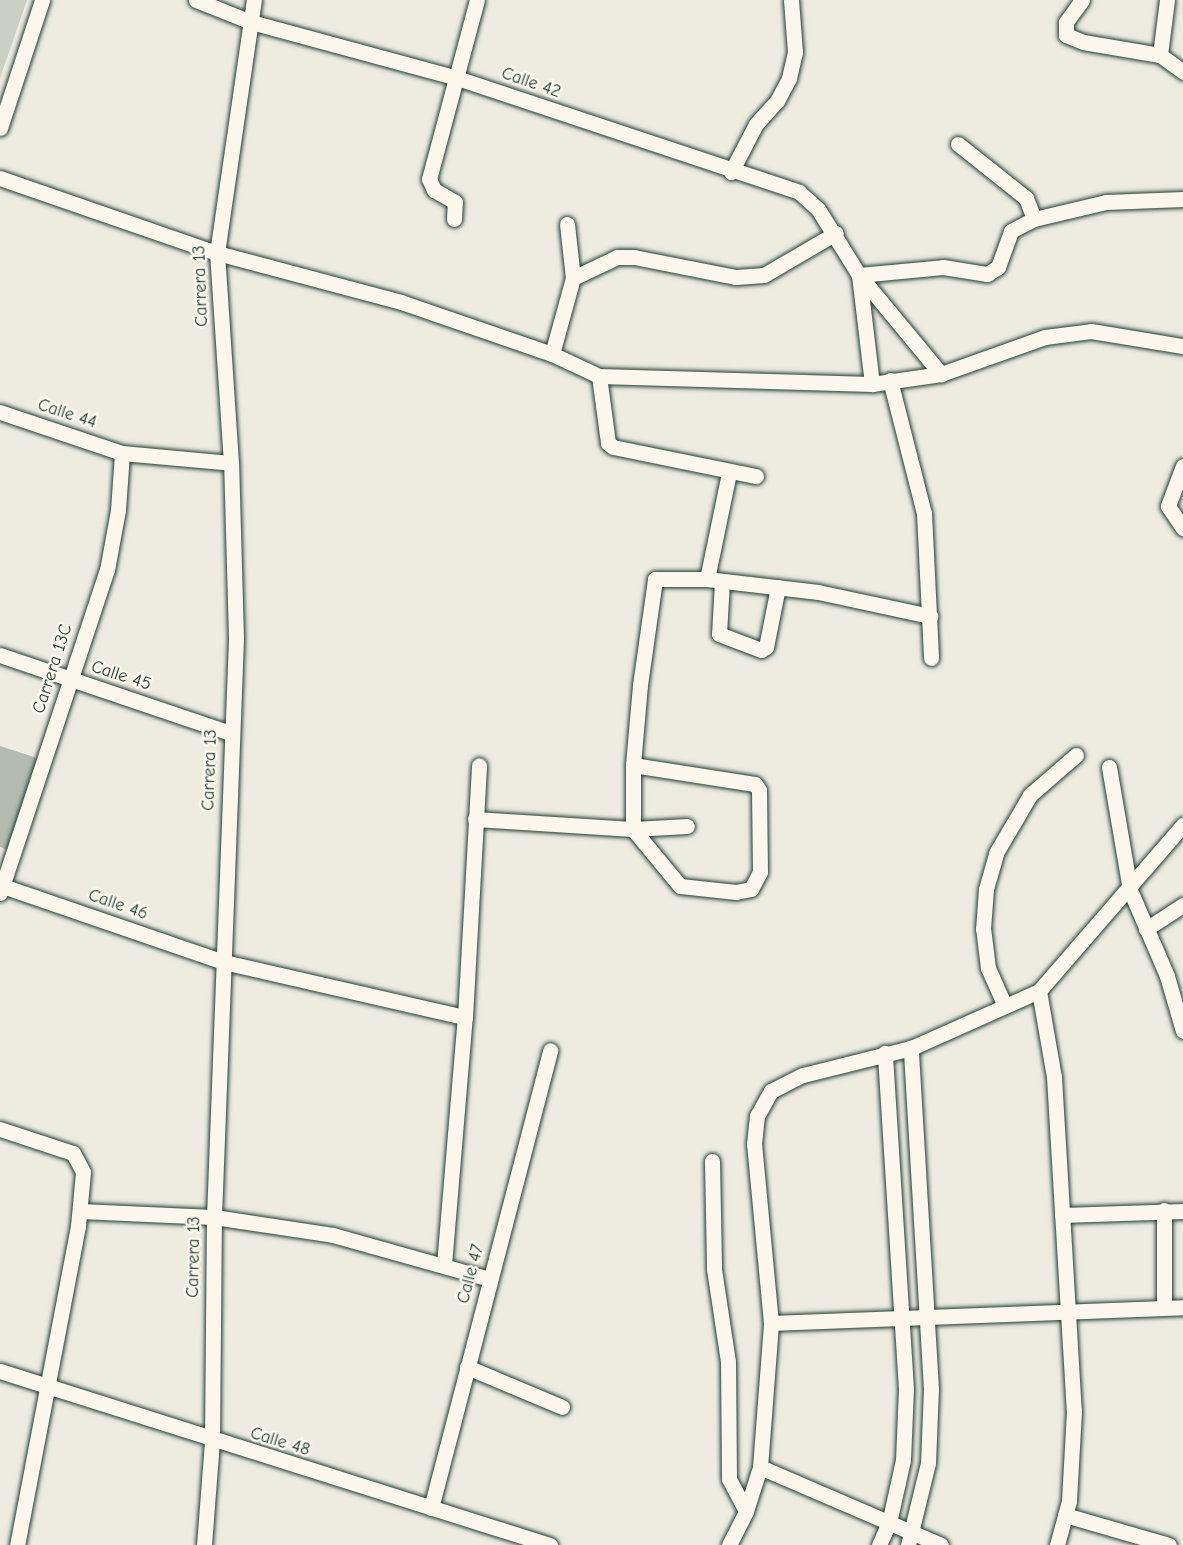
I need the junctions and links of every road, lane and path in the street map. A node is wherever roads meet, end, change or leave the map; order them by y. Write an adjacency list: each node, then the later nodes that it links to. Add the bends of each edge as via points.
1 (42, 0): 12 (street)
2 (196, 0): 8 (street, Calle 42)
3 (254, 0): 8 (street, Carrera 13)
4 (477, 0): 11 (street)
5 (790, 0): 14 (street, via 795,52 789,78 777,101 756,124)
6 (1082, 0): 9 (street, via 1066,22 1066,35 1083,42)
7 (1167, 0): 9 (street)
8 (250, 22): 11 (street, Calle 42); 21 (street, Carrera 13)
9 (1160, 55): 10 (street)
10 (1183, 72)
11 (454, 77): 14 (street, Calle 42); 17 (street, via 429,179 434,190 455,202)
12 (0, 128)
13 (958, 144): 18 (street, via 1026,198)
14 (731, 172): 20 (street, Calle 42, via 766,179 799,192)
15 (0, 178): 21 (street)
16 (1183, 200): 18 (street, via 1106,202)
17 (454, 219)
18 (1034, 219): 22 (street, via 1011,231 998,267 987,274 943,267)
19 (567, 224): 23 (street)
20 (836, 233): 22 (street, Calle 42); 23 (street, via 764,274 736,277 616,257)
21 (217, 253): 25 (street, via 401,302); 32 (street, Carrera 13)
22 (859, 275): 26 (street); 29 (street)
23 (573, 278): 25 (street)
24 (1183, 346): 26 (street, via 1091,331 1045,337)
25 (552, 354): 27 (street)
26 (941, 374): 28 (street)
27 (599, 376): 29 (street); 34 (street, via 610,445)
28 (890, 380): 29 (street); 39 (street, via 924,513)
29 (872, 384)
30 (0, 412): 31 (street, Calle 44)
31 (122, 453): 32 (street, Calle 44); 42 (street, Carrera 13C, via 118,510 107,570)
32 (231, 463): 43 (street, Carrera 13, via 236,638)
33 (1183, 466): 36 (street, via 1168,506)
34 (729, 473): 35 (street); 37 (street)
35 (756, 476)
36 (1183, 528)
37 (714, 580): 38 (street); 38 (street, via 719,634 762,650 766,647); 46 (street, via 662,576 653,583)
38 (778, 587): 39 (street)
39 (930, 616): 41 (street)
40 (0, 655): 42 (street, Calle 45)
41 (931, 658)
42 (70, 680): 43 (street, Calle 45); 52 (street, Carrera 13C)
43 (230, 733): 56 (street, Carrera 13)
44 (1076, 754): 58 (street, via 1030,795 996,853 986,889 983,929 988,968)
45 (479, 765): 48 (street)
46 (633, 765): 51 (street); 51 (street, via 755,784 759,795 757,883 736,892 680,886)
47 (1109, 767): 53 (street)
48 (476, 819): 51 (street); 59 (street)
49 (1183, 825): 53 (street)
50 (687, 826): 51 (street)
51 (633, 829)
52 (1, 888): 56 (street, Calle 46)
53 (1130, 890): 55 (street); 57 (street, via 1062,960)
54 (1183, 905): 55 (street)
55 (1146, 928): 60 (street, via 1167,976)
56 (224, 962): 59 (street, Calle 46); 70 (street, Carrera 13)
57 (1039, 991): 58 (street); 69 (street, via 1054,1077)
58 (1005, 1006): 61 (street)
59 (465, 1017): 71 (street)
60 (1183, 1031)
61 (911, 1048): 63 (street); 76 (street)
62 (550, 1050): 72 (street, Calle 47)
63 (885, 1053): 77 (street); 78 (street, via 803,1075 771,1091 757,1116 754,1144)
64 (0, 1130): 68 (street, via 73,1153 83,1172)
65 (712, 1161): 86 (street, via 713,1258 728,1362 729,1479)
66 (1164, 1209): 67 (street); 69 (street); 73 (street)
67 (1183, 1211)
68 (80, 1212): 70 (street); 81 (street)
69 (1062, 1215): 75 (street)
70 (214, 1217): 71 (street, via 333,1235); 83 (street, Carrera 13)
71 (444, 1265): 72 (street)
72 (490, 1279): 79 (street, Calle 47)
73 (1164, 1307): 74 (street); 75 (street)
74 (1183, 1307)
75 (1068, 1314): 76 (street); 87 (street, via 1074,1411)
76 (925, 1318): 77 (street); 90 (street, via 931,1389 928,1463)
77 (901, 1319): 78 (street); 88 (street, via 906,1389 903,1460)
78 (771, 1323): 84 (street)
79 (467, 1367): 82 (street); 85 (street, Calle 47)
80 (0, 1371): 81 (street, Calle 48)
81 (50, 1388): 83 (street, Calle 48); 91 (street)
82 (562, 1407)
83 (212, 1441): 85 (street, Calle 48); 89 (street, Carrera 13)
84 (760, 1467): 86 (street); 88 (street)
85 (431, 1508): 94 (street, Calle 48)
86 (746, 1511): 95 (street)
87 (1065, 1515): 98 (street); 99 (street)
88 (889, 1523): 90 (street); 96 (street)
89 (205, 1527): 92 (street, Carrera 13); 93 (street)
90 (911, 1539): 97 (street)
91 (17, 1545)
92 (204, 1545)
93 (215, 1545)
94 (550, 1545)
95 (729, 1545)
96 (879, 1545)
97 (941, 1545)
98 (1057, 1545)
99 (1169, 1545)

